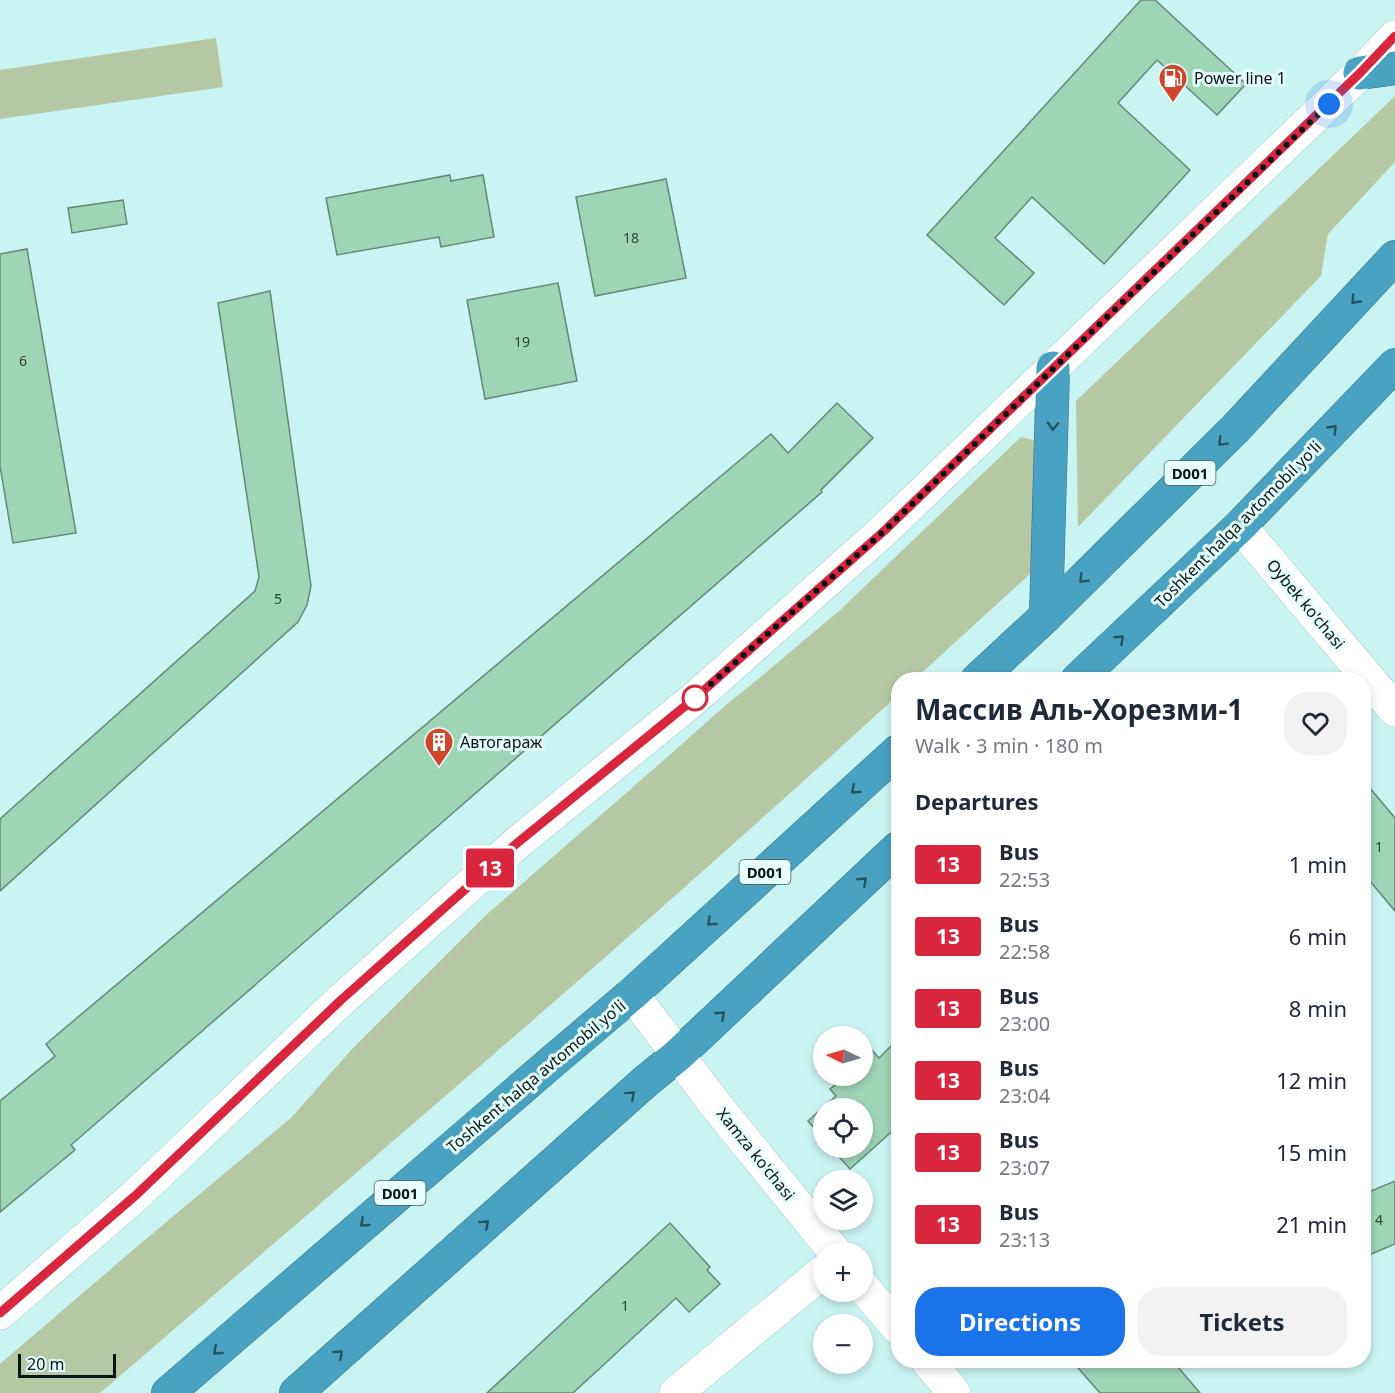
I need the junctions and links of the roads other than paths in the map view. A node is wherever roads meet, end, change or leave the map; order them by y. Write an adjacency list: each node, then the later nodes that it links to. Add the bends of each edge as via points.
1 (1395, 36): 3 (street)
2 (1395, 68): 3 (highway)
3 (1360, 73): 6 (street)
4 (1395, 257): 8 (highway, D001, one-way to 8, via 1235,429)
5 (1395, 365): 7 (highway, Toshkent halqa avtomobil yo'li, one-way to 5)
6 (1053, 368): 8 (highway, one-way to 8); 21 (street, via 884,531 695,698 507,851 341,1000 136,1195)
7 (1240, 526): 10 (highway, Toshkent halqa avtomobil yo'li, one-way to 7); 11 (street, Oybek ko'chasi)
8 (1046, 616): 9 (highway, D001)
9 (986, 672)
10 (1085, 672)
11 (1363, 672)
12 (1371, 682): 13 (street, Oybek ko'chasi)
13 (1395, 710)
14 (891, 757): 16 (highway, Toshkent halqa avtomobil yo'li / D001, one-way to 16)
15 (891, 855): 17 (highway, one-way to 15)
16 (632, 994): 17 (street, Xamza ko'chasi); 24 (highway, Toshkent halqa avtomobil yo'li / D001, one-way to 24)
17 (678, 1055): 18 (street, Xamza ko'chasi); 25 (highway, one-way to 17)
18 (827, 1242)
19 (813, 1280): 26 (street)
20 (873, 1299): 22 (street)
21 (0, 1313)
22 (891, 1320)
23 (934, 1368): 27 (street)
24 (168, 1393)
25 (296, 1393)
26 (676, 1393)
27 (954, 1393)

